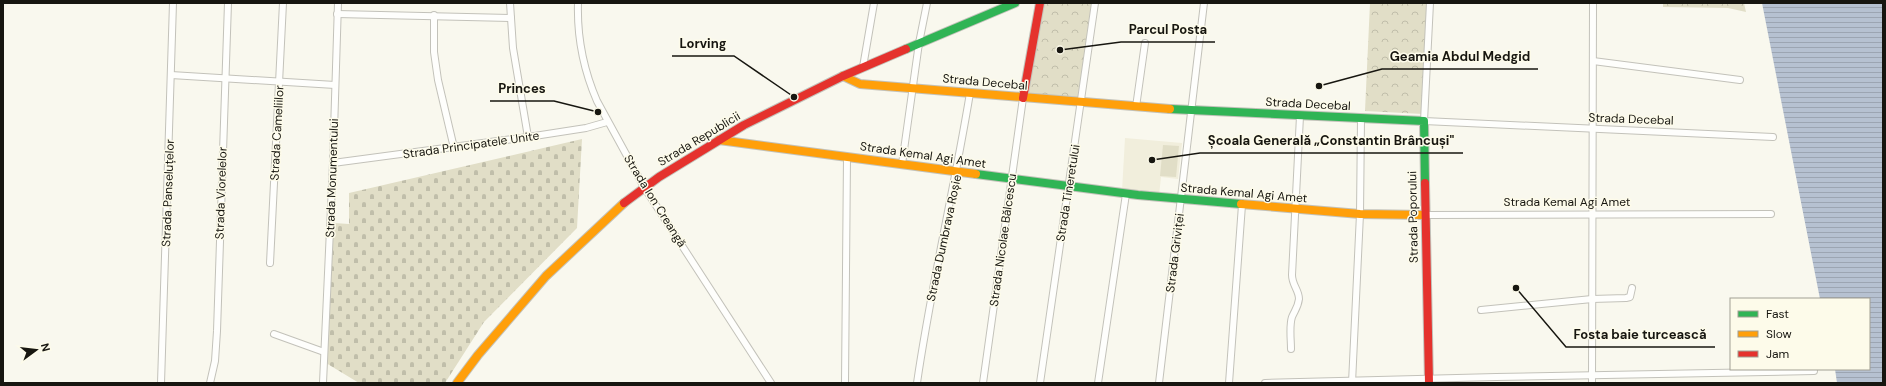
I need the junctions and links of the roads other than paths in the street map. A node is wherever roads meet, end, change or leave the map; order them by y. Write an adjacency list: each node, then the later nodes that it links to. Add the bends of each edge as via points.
1 (174, 3): 22 (street, Strada Panseluțelor)
2 (228, 3): 24 (street, Strada Viorelelor)
3 (283, 3): 26 (street, Strada Cameliilor)
4 (338, 3): 15 (street, Strada Monumentului)
5 (510, 3): 17 (street)
6 (578, 3): 37 (street, Strada Ion Creangă, via 588,75)
7 (874, 3): 21 (street)
8 (927, 3): 18 (street)
9 (1015, 3): 18 (street, Strada Republicii)
10 (1040, 3): 30 (street)
11 (1095, 3): 31 (street, Strada Tineretului)
12 (1204, 3): 33 (street, Strada Griviței)
13 (1430, 3): 36 (street, Strada Poporului)
14 (1593, 3): 20 (street)
15 (337, 14): 16 (street); 27 (street, Strada Monumentului)
16 (434, 15): 17 (street); 42 (street, via 434,52 438,80)
17 (511, 18): 40 (street)
18 (919, 43): 21 (street, Strada Republicii); 28 (street)
19 (1145, 43): 32 (street)
20 (1593, 61): 25 (street); 38 (street)
21 (863, 67): 23 (street, Strada Republicii)
22 (171, 75): 24 (street); 69 (street, Strada Panseluțelor)
23 (843, 76): 28 (street, Strada Decebal, via 860,84); 41 (street, Strada Republicii)
24 (225, 78): 26 (street); 70 (street, Strada Viorelelor, via 217,331 215,361)
25 (1740, 80)
26 (280, 81): 27 (street); 58 (street, Strada Cameliilor)
27 (335, 85): 44 (street, Strada Monumentului)
28 (913, 88): 29 (street, Strada Decebal); 45 (street)
29 (970, 93): 30 (street, Strada Decebal); 46 (street, Strada Dumbrava Roșie)
30 (1023, 98): 31 (street, Strada Decebal); 47 (street, Strada Nicolae Bălcescu)
31 (1082, 103): 32 (street, Strada Decebal); 49 (street, Strada Tineretului)
32 (1136, 107): 33 (street, Strada Decebal)
33 (1192, 110): 34 (street, Strada Decebal); 51 (street, Strada Griviței)
34 (1300, 116): 35 (street, Strada Decebal); 53 (street)
35 (1361, 119): 36 (street, Strada Decebal); 54 (street)
36 (1424, 121): 38 (street, Strada Decebal); 55 (street, Strada Poporului)
37 (608, 122): 40 (street, Strada Principatele Unite); 48 (street, Strada Ion Creangă)
38 (1592, 130): 39 (street, Strada Decebal); 56 (street)
39 (1773, 136)
40 (528, 137): 42 (street, Strada Principatele Unite)
41 (719, 140): 43 (street, Strada Kemal Agi Amet); 48 (street, Strada Republicii)
42 (454, 148): 44 (street, Strada Principatele Unite)
43 (847, 157): 45 (street, Strada Kemal Agi Amet); 74 (street)
44 (333, 163): 64 (street, Strada Monumentului)
45 (902, 164): 46 (street, Strada Kemal Agi Amet)
46 (957, 172): 47 (street, Strada Kemal Agi Amet); 75 (street, Strada Dumbrava Roșie)
47 (1012, 179): 49 (street, Strada Kemal Agi Amet); 76 (street, Strada Nicolae Bălcescu)
48 (644, 187): 72 (street, Strada Republicii, via 600,224 546,276); 73 (street, Strada Ion Creangă)
49 (1068, 187): 50 (street, Strada Kemal Agi Amet); 77 (street, Strada Tineretului)
50 (1126, 194): 51 (street, Strada Kemal Agi Amet); 78 (street)
51 (1181, 200): 52 (street, Strada Kemal Agi Amet); 79 (street, Strada Griviței)
52 (1242, 205): 53 (street, Strada Kemal Agi Amet); 80 (street)
53 (1294, 209): 54 (street, Strada Kemal Agi Amet); 63 (street, via 1292,280 1299,298 1292,321)
54 (1360, 214): 55 (street, Strada Kemal Agi Amet); 68 (street)
55 (1425, 214): 56 (street, Strada Kemal Agi Amet); 67 (street, Strada Poporului)
56 (1592, 214): 57 (street, Strada Kemal Agi Amet); 60 (street)
57 (1771, 214)
58 (270, 263)
59 (1632, 288): 60 (street, via 1631,294 1626,298)
60 (1592, 299): 61 (street); 66 (street)
61 (1481, 310)
62 (274, 334): 64 (street)
63 (1291, 349)
64 (324, 352): 71 (street, Strada Monumentului)
65 (1814, 371): 66 (street)
66 (1592, 375): 67 (street); 82 (street)
67 (1429, 381): 68 (street)
68 (1352, 382): 81 (street)
69 (161, 383)
70 (210, 383)
71 (323, 383)
72 (457, 383)
73 (771, 383)
74 (845, 383)
75 (917, 383)
76 (983, 383)
77 (1040, 383)
78 (1098, 383)
79 (1159, 383)
80 (1229, 383)
81 (1265, 383)
82 (1592, 383)

